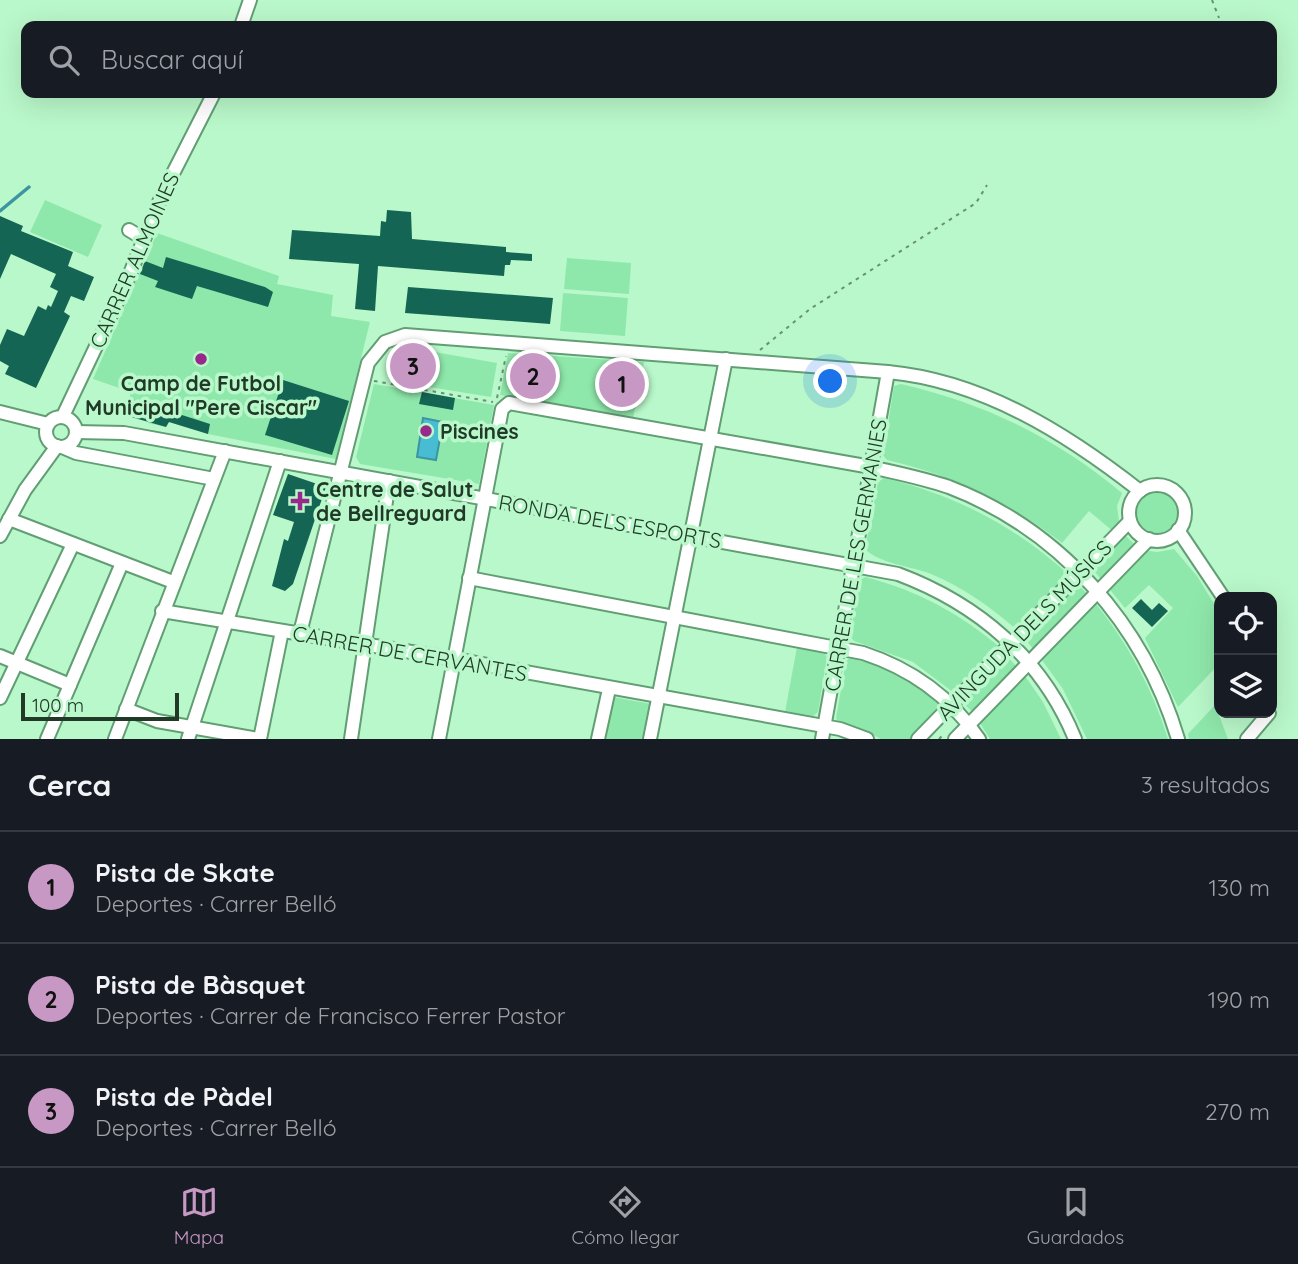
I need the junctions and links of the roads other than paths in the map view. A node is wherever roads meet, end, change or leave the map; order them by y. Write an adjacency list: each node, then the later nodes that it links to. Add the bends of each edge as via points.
1 (250, 0): 2 (street)
2 (243, 21)
3 (212, 98): 5 (street, CARRER ALMOINES)
4 (129, 230): 5 (street)
5 (144, 239): 9 (street, CARRER ALMOINES)
6 (726, 359): 7 (street); 12 (street); 17 (street, via 414,334 385,342 372,356 364,379)
7 (888, 372): 16 (street, CARRER DE LES GERMANIES); 20 (street, via 929,377 1008,406 1066,437)
8 (0, 412): 10 (street)
9 (63, 416): 10 (street); 11 (street, via 72,421)
10 (48, 424): 13 (street, via 47,437)
11 (76, 432): 13 (street, via 71,443); 14 (street, RONDA DELS ESPORTS, via 124,433)
12 (710, 439): 16 (street); 21 (street, via 500,404); 25 (street)
13 (59, 447): 18 (street); 22 (street, via 30,481)
14 (225, 451): 15 (street, RONDA DELS ESPORTS); 18 (street)
15 (280, 461): 17 (street, RONDA DELS ESPORTS); 38 (street)
16 (871, 467): 30 (street, CARRER DE LES GERMANIES); 31 (street, via 922,478 979,500 1039,537)
17 (340, 473): 19 (street, RONDA DELS ESPORTS); 40 (street)
18 (214, 479): 33 (street)
19 (389, 481): 21 (street, RONDA DELS ESPORTS); 42 (street)
20 (1140, 491): 23 (street, via 1131,503); 24 (street, via 1156,485 1179,495 1185,512)
21 (484, 499): 25 (street, RONDA DELS ESPORTS); 32 (street)
22 (9, 519): 26 (street); 28 (street)
23 (1130, 521): 27 (street); 31 (street, AVINGUDA DELS MÚSICS)
24 (1178, 530): 27 (street, via 1168,538); 35 (street)
25 (691, 535): 30 (street, RONDA DELS ESPORTS); 37 (street)
26 (0, 536)
27 (1149, 540): 34 (street, AVINGUDA DELS MÚSICS)
28 (74, 544): 29 (street); 47 (street)
29 (122, 563): 33 (street); 48 (street)
30 (854, 564): 41 (street, RONDA DELS ESPORTS, via 928,585 981,616); 43 (street, CARRER DE LES GERMANIES)
31 (1080, 573): 34 (street); 41 (street, AVINGUDA DELS MÚSICS)
32 (469, 579): 37 (street); 45 (street)
33 (173, 582): 36 (street)
34 (1098, 591): 46 (street, AVINGUDA DELS MÚSICS); 70 (street, via 1149,664)
35 (1220, 592)
36 (162, 611): 38 (street, CARRER DE CERVANTES); 53 (street)
37 (674, 616): 43 (street); 50 (street)
38 (227, 621): 39 (street, CARRER DE CERVANTES); 57 (street)
39 (282, 631): 40 (street, CARRER DE CERVANTES); 60 (street)
40 (300, 633): 42 (street, CARRER DE CERVANTES)
41 (1012, 643): 46 (street, RONDA DELS ESPORTS); 52 (street, AVINGUDA DELS MÚSICS)
42 (365, 645): 45 (street, CARRER DE CERVANTES); 61 (street)
43 (839, 647): 52 (street, via 897,666); 56 (street, CARRER DE LES GERMANIES)
44 (0, 656): 47 (street)
45 (454, 659): 49 (street, CARRER DE CERVANTES); 62 (street)
46 (1029, 662): 55 (street, AVINGUDA DELS MÚSICS); 69 (street, RONDA DELS ESPORTS)
47 (17, 663): 48 (street); 51 (street)
48 (70, 685): 58 (street)
49 (609, 689): 50 (street, CARRER DE CERVANTES); 63 (street)
50 (659, 697): 56 (street, CARRER DE CERVANTES); 64 (street)
51 (0, 698)
52 (952, 705): 55 (street); 66 (street, AVINGUDA DELS MÚSICS)
53 (126, 709): 57 (street); 59 (street)
54 (1265, 718): 71 (street)
55 (969, 724): 67 (street, AVINGUDA DELS MÚSICS); 68 (street)
56 (823, 733): 65 (street, CARRER DE CERVANTES)
57 (190, 734): 60 (street)
58 (47, 739)
59 (115, 739)
60 (259, 739)
61 (351, 739)
62 (439, 739)
63 (598, 739)
64 (650, 739)
65 (867, 739)
66 (918, 739)
67 (955, 739)
68 (979, 739)
69 (1075, 739)
70 (1178, 739)
71 (1247, 739)

